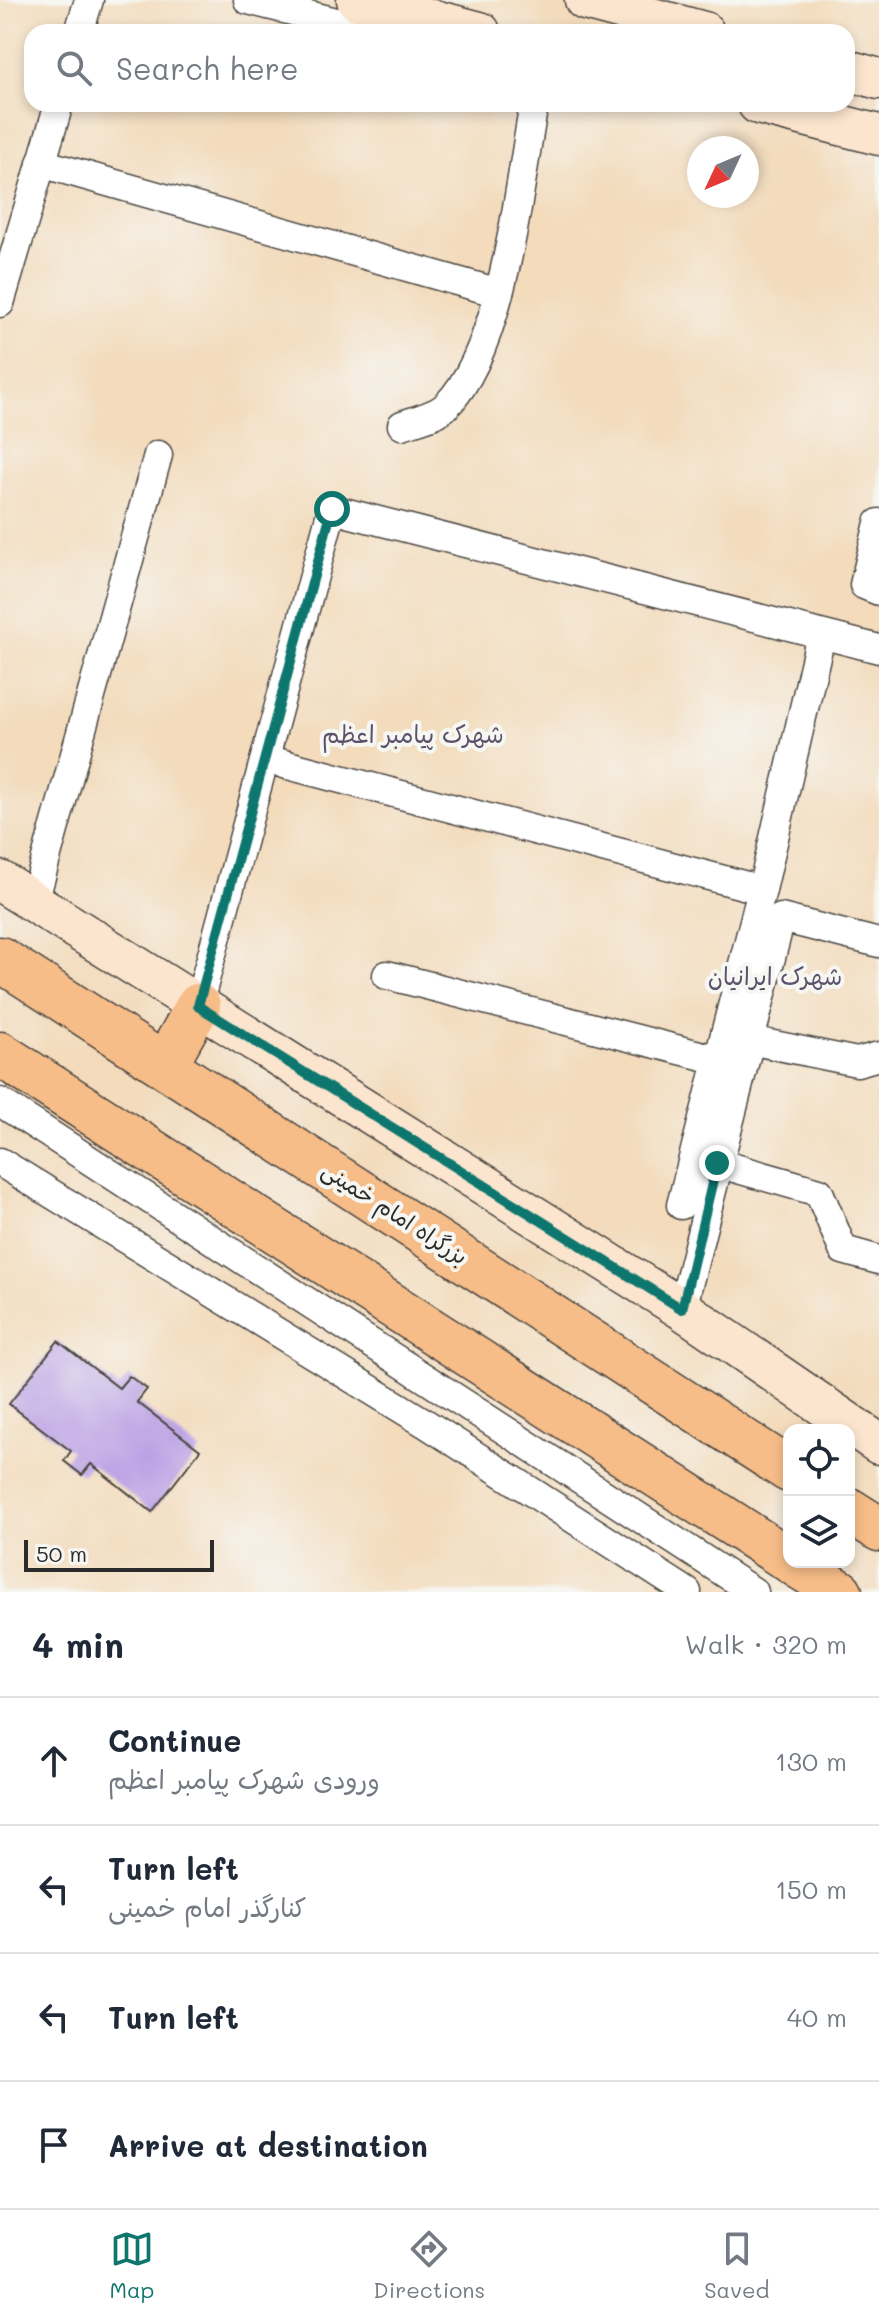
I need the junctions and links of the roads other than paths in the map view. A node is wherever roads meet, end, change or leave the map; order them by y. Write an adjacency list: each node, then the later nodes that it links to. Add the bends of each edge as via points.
1 (89, 0): 5 (street)
2 (248, 0): 6 (street)
3 (357, 0): 7 (street)
4 (585, 0): 8 (street)
5 (82, 24)
6 (345, 24)
7 (449, 24)
8 (674, 24)
9 (855, 72): 10 (street)
10 (879, 79)
11 (57, 112): 15 (street)
12 (533, 112): 16 (street)
13 (789, 112): 14 (street)
14 (879, 135)
15 (41, 163): 16 (street); 17 (street)
16 (499, 293): 18 (street, via 468,381 443,409)
17 (0, 303)
18 (402, 425)
19 (158, 455): 27 (street)
20 (879, 523): 21 (street, via 864,585)
21 (879, 591)
22 (821, 635): 23 (street); 24 (street, via 332,509); 26 (street)
23 (879, 649)
24 (265, 759): 26 (street); 31 (street)
25 (0, 881): 27 (street)
26 (762, 890): 35 (street)
27 (34, 902): 31 (street)
28 (879, 943): 32 (street, via 781,918)
29 (0, 959): 36 (highway, بزرگراه امام خمینی)
30 (387, 975): 35 (street)
31 (198, 1006): 36 (highway); 43 (street)
32 (749, 1040): 34 (street, via 857,1062); 39 (street)
33 (0, 1054): 42 (highway)
34 (879, 1056)
35 (719, 1060): 40 (street)
36 (166, 1063): 47 (highway, بزرگراه امام خمینی)
37 (0, 1102): 44 (street)
38 (0, 1162): 52 (street, via 425,1423)
39 (717, 1163): 41 (street, via 819,1192 843,1250); 43 (street)
40 (681, 1205)
41 (879, 1260)
42 (364, 1286): 44 (street); 45 (highway)
43 (682, 1309): 46 (street)
44 (400, 1365): 45 (street); 53 (street)
45 (487, 1369): 50 (highway)
46 (879, 1444)
47 (783, 1466)
48 (855, 1514): 49 (highway)
49 (879, 1529)
50 (783, 1556)
51 (802, 1568): 54 (highway)
52 (687, 1592)
53 (754, 1592)
54 (840, 1592)

